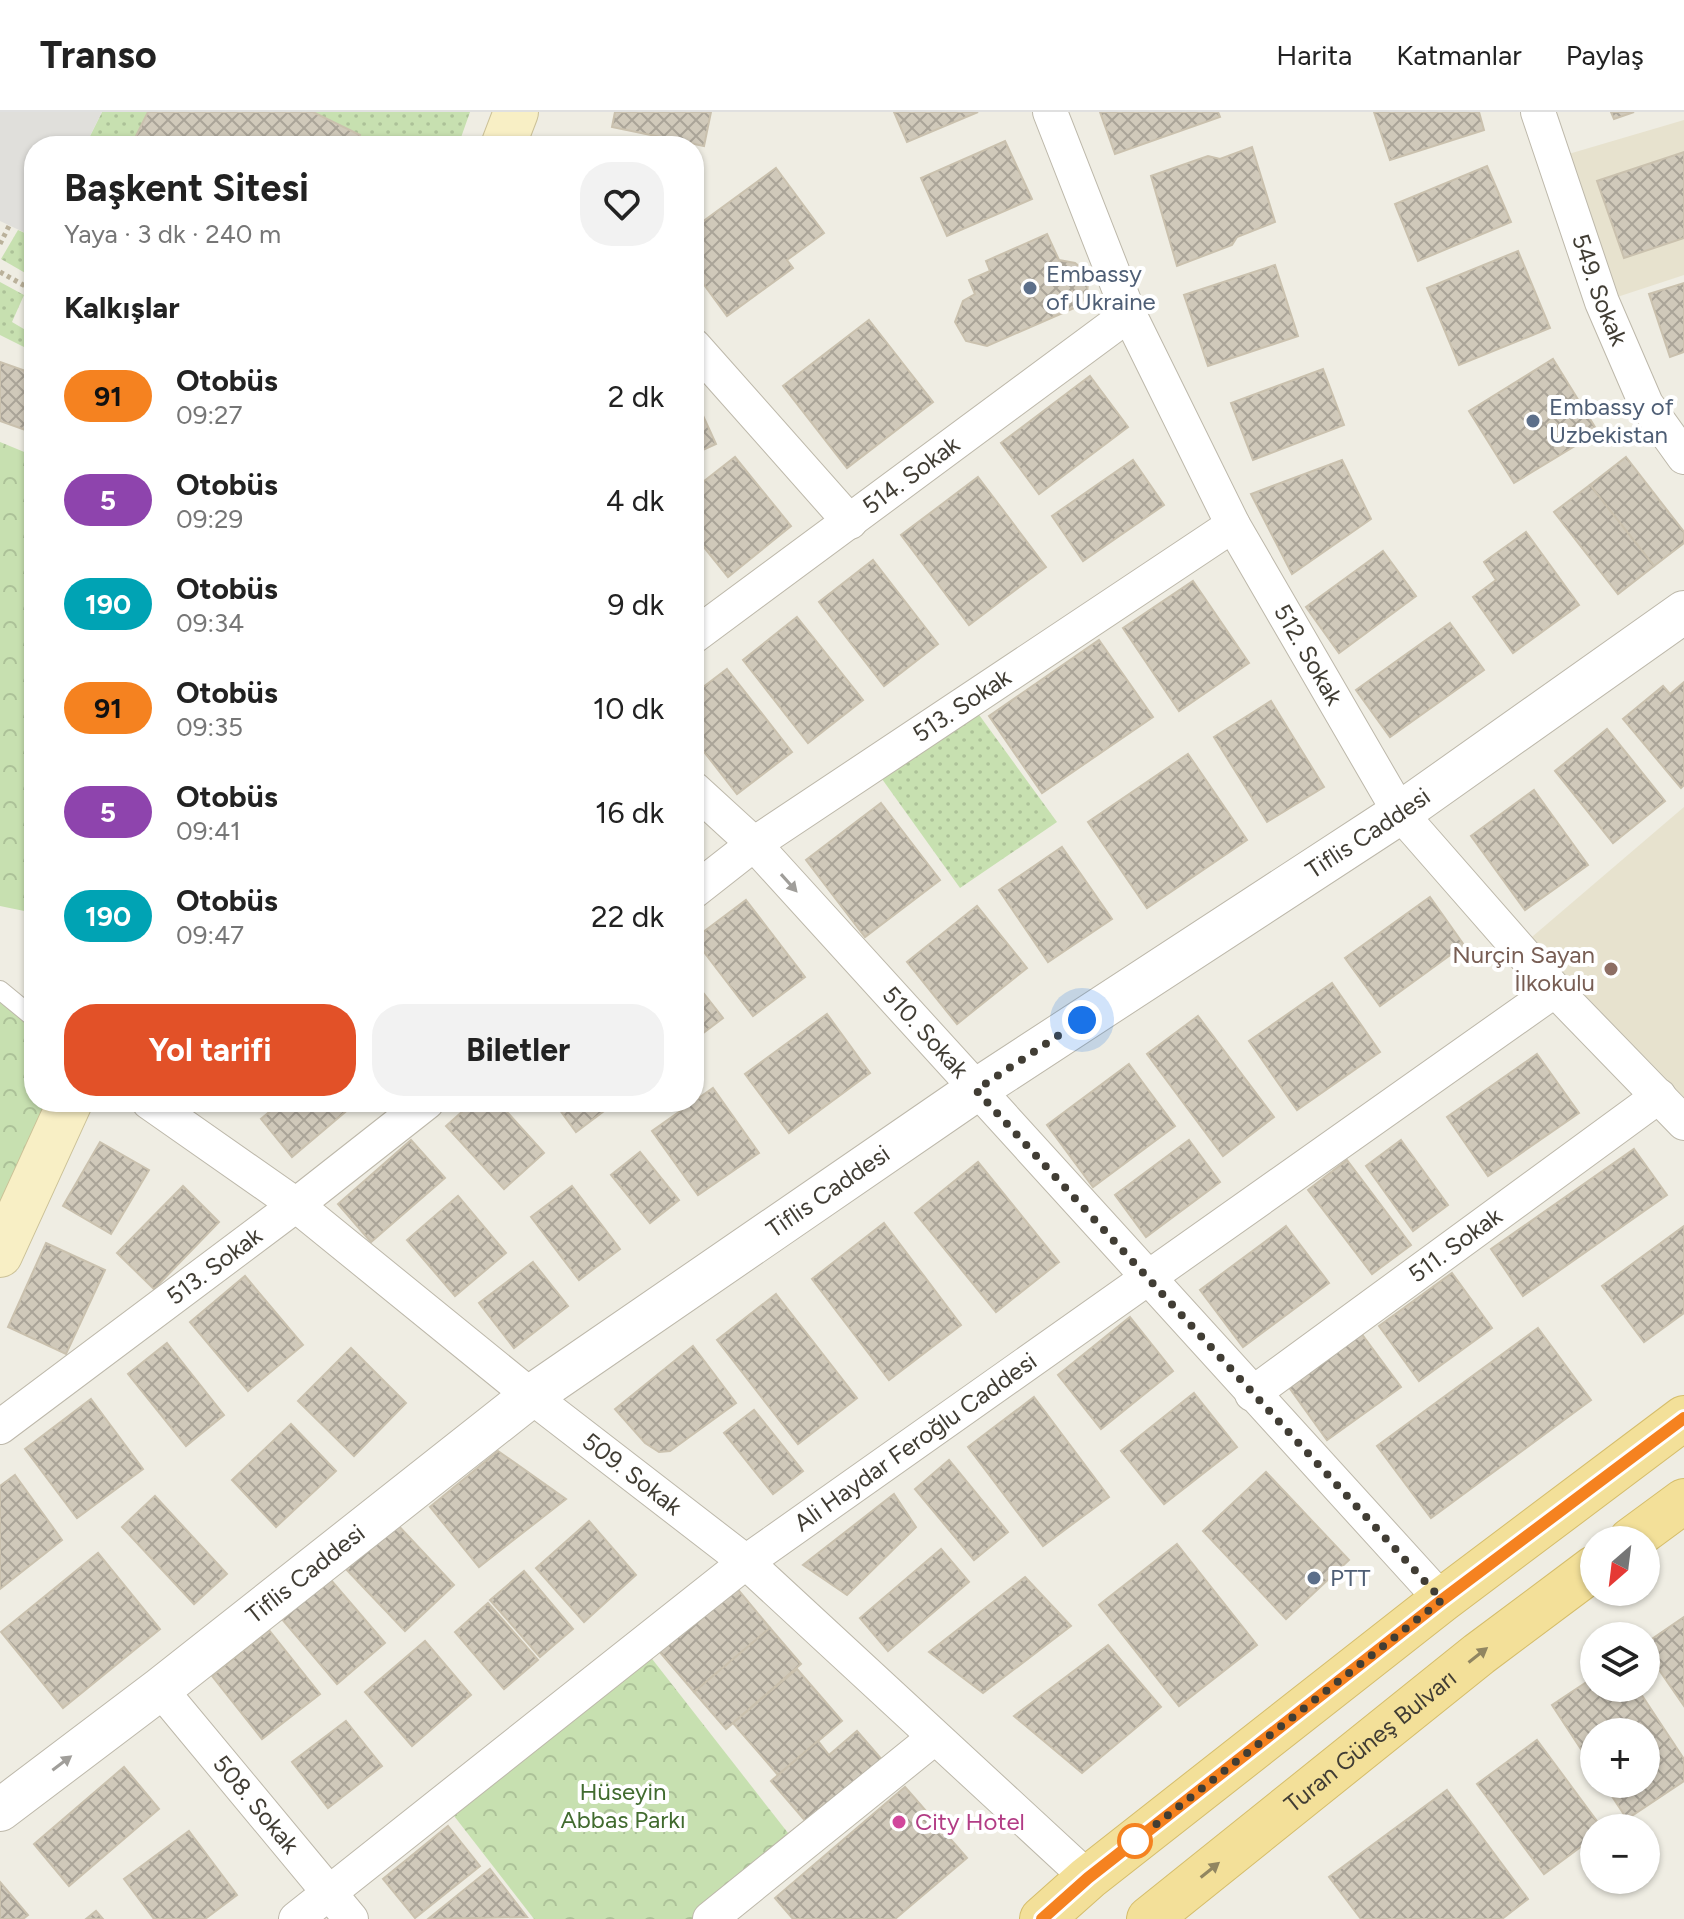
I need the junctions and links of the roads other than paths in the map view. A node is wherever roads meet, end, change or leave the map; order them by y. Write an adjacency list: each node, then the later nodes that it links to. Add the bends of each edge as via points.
1 (1050, 112): 3 (street, 512. Sokak)
2 (1538, 112): 5 (street, 549. Sokak, via 1602,302 1646,404)
3 (1129, 314): 6 (street, 514. Sokak); 7 (street, 512. Sokak)
4 (704, 357): 6 (street)
5 (1684, 457)
6 (850, 522): 9 (street, 514. Sokak)
7 (1233, 525): 11 (street, 512. Sokak); 12 (street, 513. Sokak)
8 (1684, 612): 11 (street, Tiflis Caddesi)
9 (704, 629)
10 (704, 798): 12 (street, 510. Sokak)
11 (1400, 813): 15 (street, 512. Sokak); 17 (street, Tiflis Caddesi)
12 (754, 844): 13 (street, 513. Sokak); 17 (street, 510. Sokak, one-way to 17)
13 (704, 883)
14 (0, 990): 16 (lane)
15 (1555, 990): 18 (street, 512. Sokak); 25 (street, Ali Haydar Feroğlu Caddesi)
16 (24, 1010)
17 (976, 1090): 25 (street, 510. Sokak); 27 (street, Tiflis Caddesi)
18 (1659, 1096): 22 (street, 512. Sokak); 26 (street, 511. Sokak)
19 (65, 1112): 24 (main road)
20 (163, 1112): 23 (street, 509. Sokak)
21 (414, 1112): 23 (street, 513. Sokak)
22 (1684, 1123)
23 (296, 1205): 27 (street, 509. Sokak); 29 (street, 513. Sokak)
24 (0, 1255)
25 (1146, 1275): 26 (street, 510. Sokak); 32 (street, Ali Haydar Feroğlu Caddesi)
26 (1252, 1394): 34 (street, 510. Sokak)
27 (531, 1396): 32 (street, 509. Sokak); 35 (street, Tiflis Caddesi)
28 (1684, 1418): 34 (main road)
29 (0, 1427)
30 (1684, 1501): 31 (main road)
31 (1650, 1526)
32 (746, 1562): 36 (street, 509. Sokak); 39 (street, Ali Haydar Feroğlu Caddesi)
33 (1580, 1578): 43 (main road, Turan Güneş Bulvarı, one-way to 33)
34 (1442, 1600): 38 (main road)
35 (160, 1689): 37 (street, Tiflis Caddesi, one-way to 35); 39 (street, 508. Sokak)
36 (934, 1738): 38 (street, 509. Sokak); 41 (street)
37 (0, 1810)
38 (1088, 1878): 42 (main road)
39 (340, 1906): 40 (street, Ali Haydar Feroğlu Caddesi)
40 (296, 1919)
41 (710, 1919)
42 (1042, 1919)
43 (1149, 1919)

